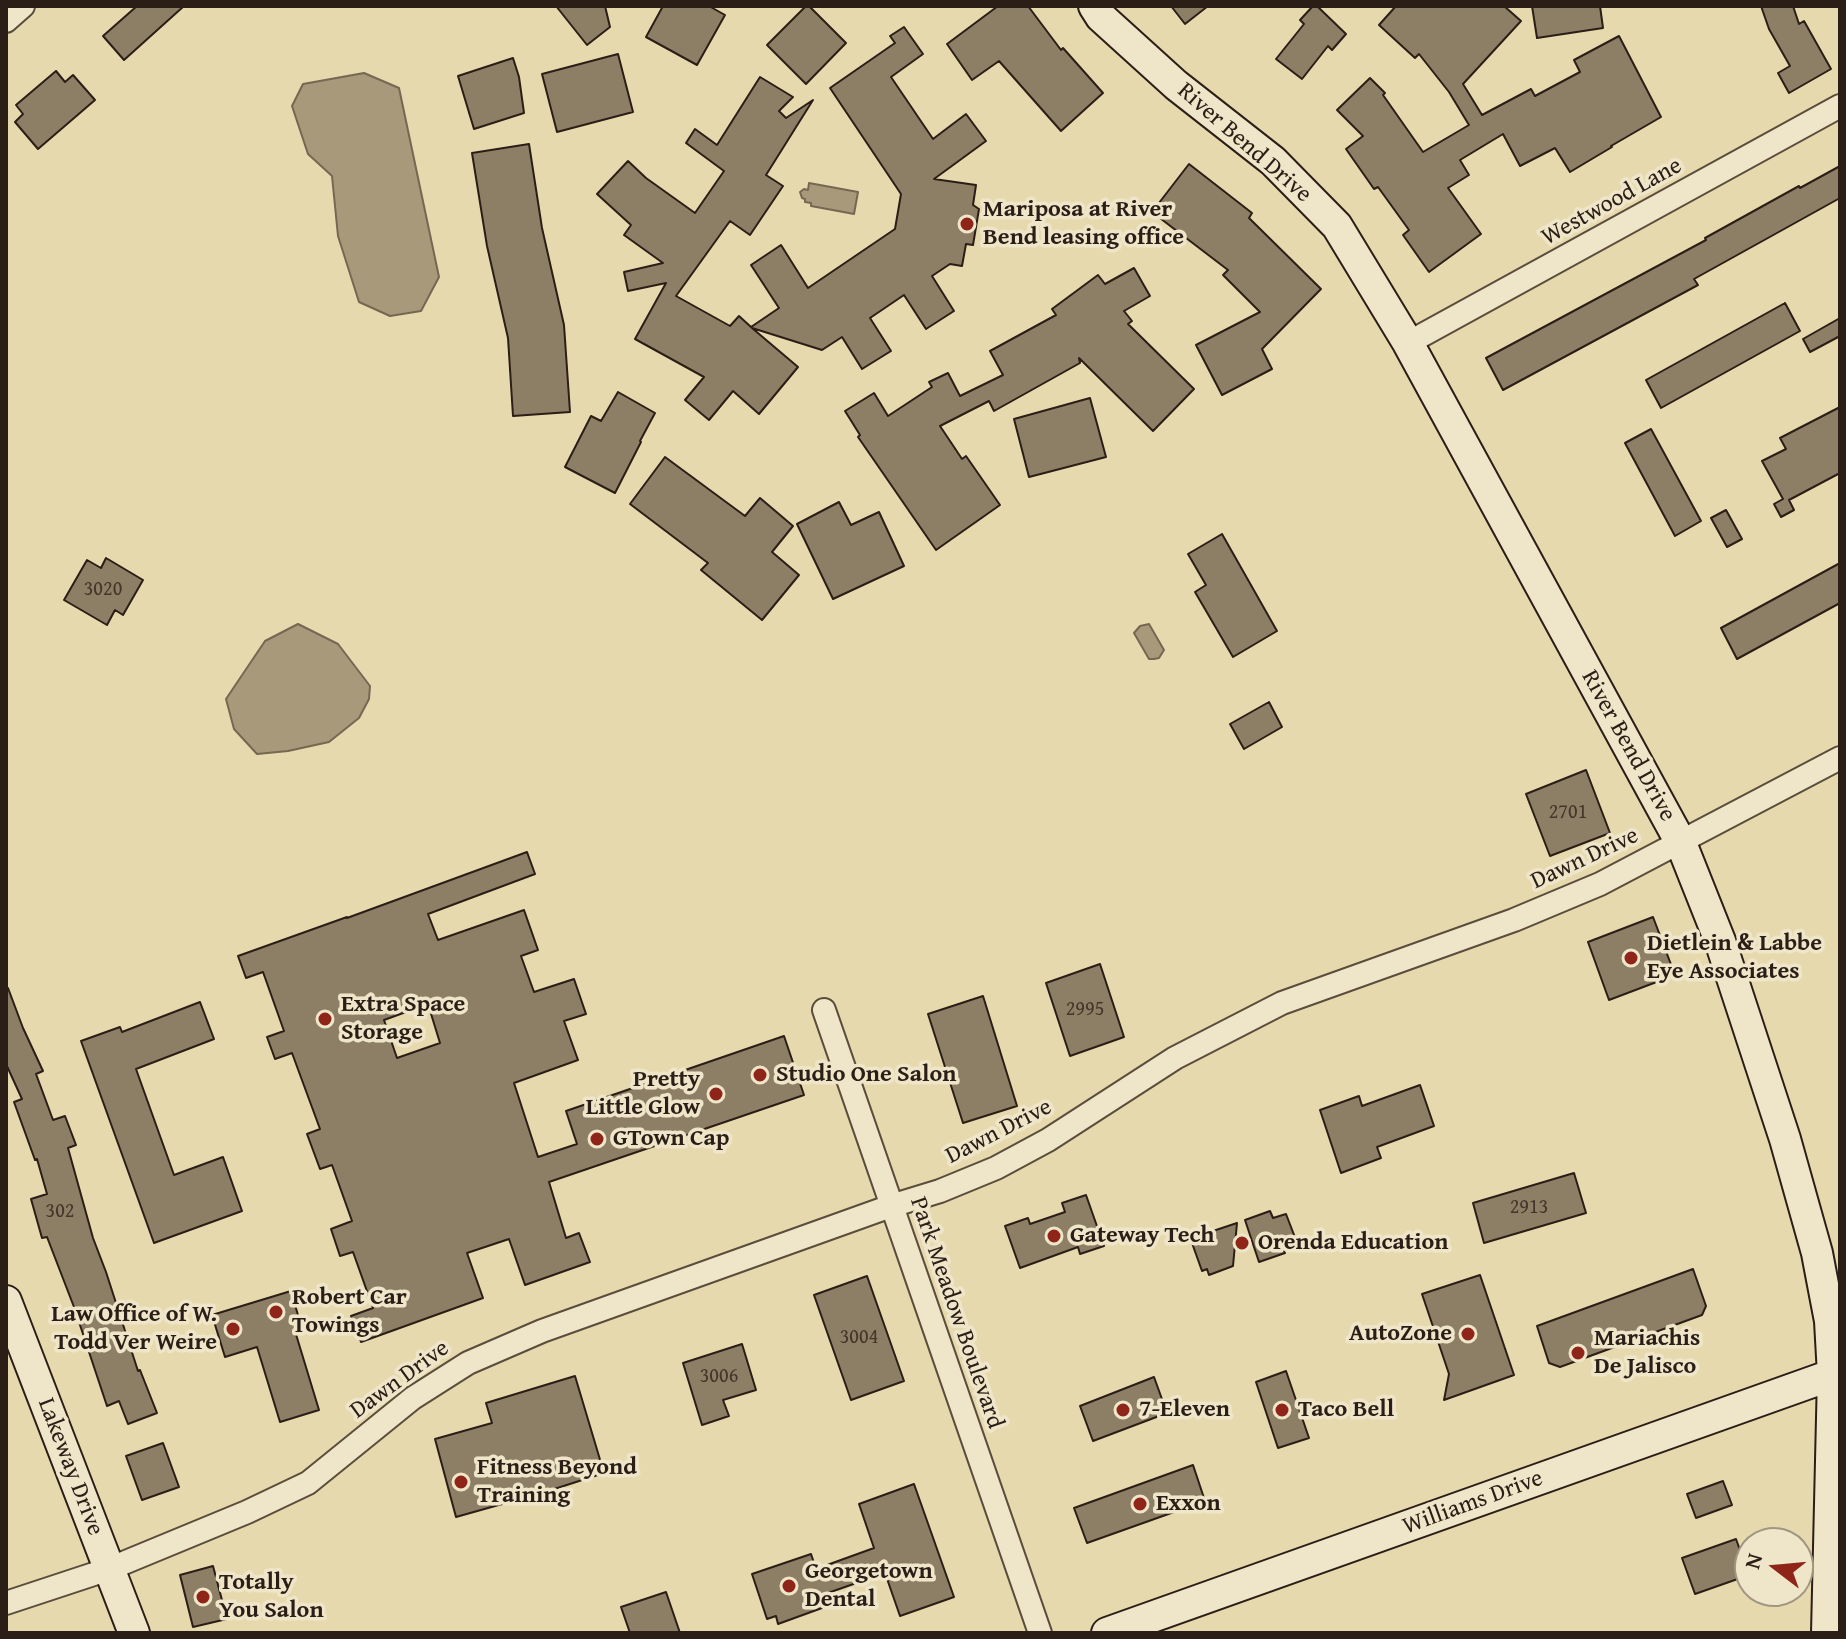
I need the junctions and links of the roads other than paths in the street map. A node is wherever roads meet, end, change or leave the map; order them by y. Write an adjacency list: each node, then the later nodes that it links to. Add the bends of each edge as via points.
1 (23, 6): 3 (street)
2 (1094, 6): 5 (street, River Bend Drive, via 1176,85 1273,161 1337,226)
3 (6, 21)
4 (1840, 106): 5 (street, Westwood Lane)
5 (1408, 343): 7 (street, River Bend Drive)
6 (1840, 758): 7 (street, Dawn Drive)
7 (1681, 843): 9 (street, Dawn Drive, via 1514,920 1282,1003 1175,1058 996,1168); 11 (street, River Bend Drive, via 1720,941 1785,1139 1817,1253)
8 (824, 1010): 9 (street, Park Meadow Boulevard)
9 (891, 1206): 12 (street, Dawn Drive, via 542,1331 468,1363 413,1398 308,1483); 15 (street, Park Meadow Boulevard)
10 (7, 1309): 12 (street, Lakeway Drive)
11 (1837, 1373): 16 (street, Williams Drive); 17 (street, River Bend Drive)
12 (109, 1569): 13 (street, Dawn Drive); 14 (street, Lakeway Drive)
13 (6, 1603)
14 (134, 1633)
15 (1040, 1633)
16 (1107, 1633)
17 (1827, 1633)

